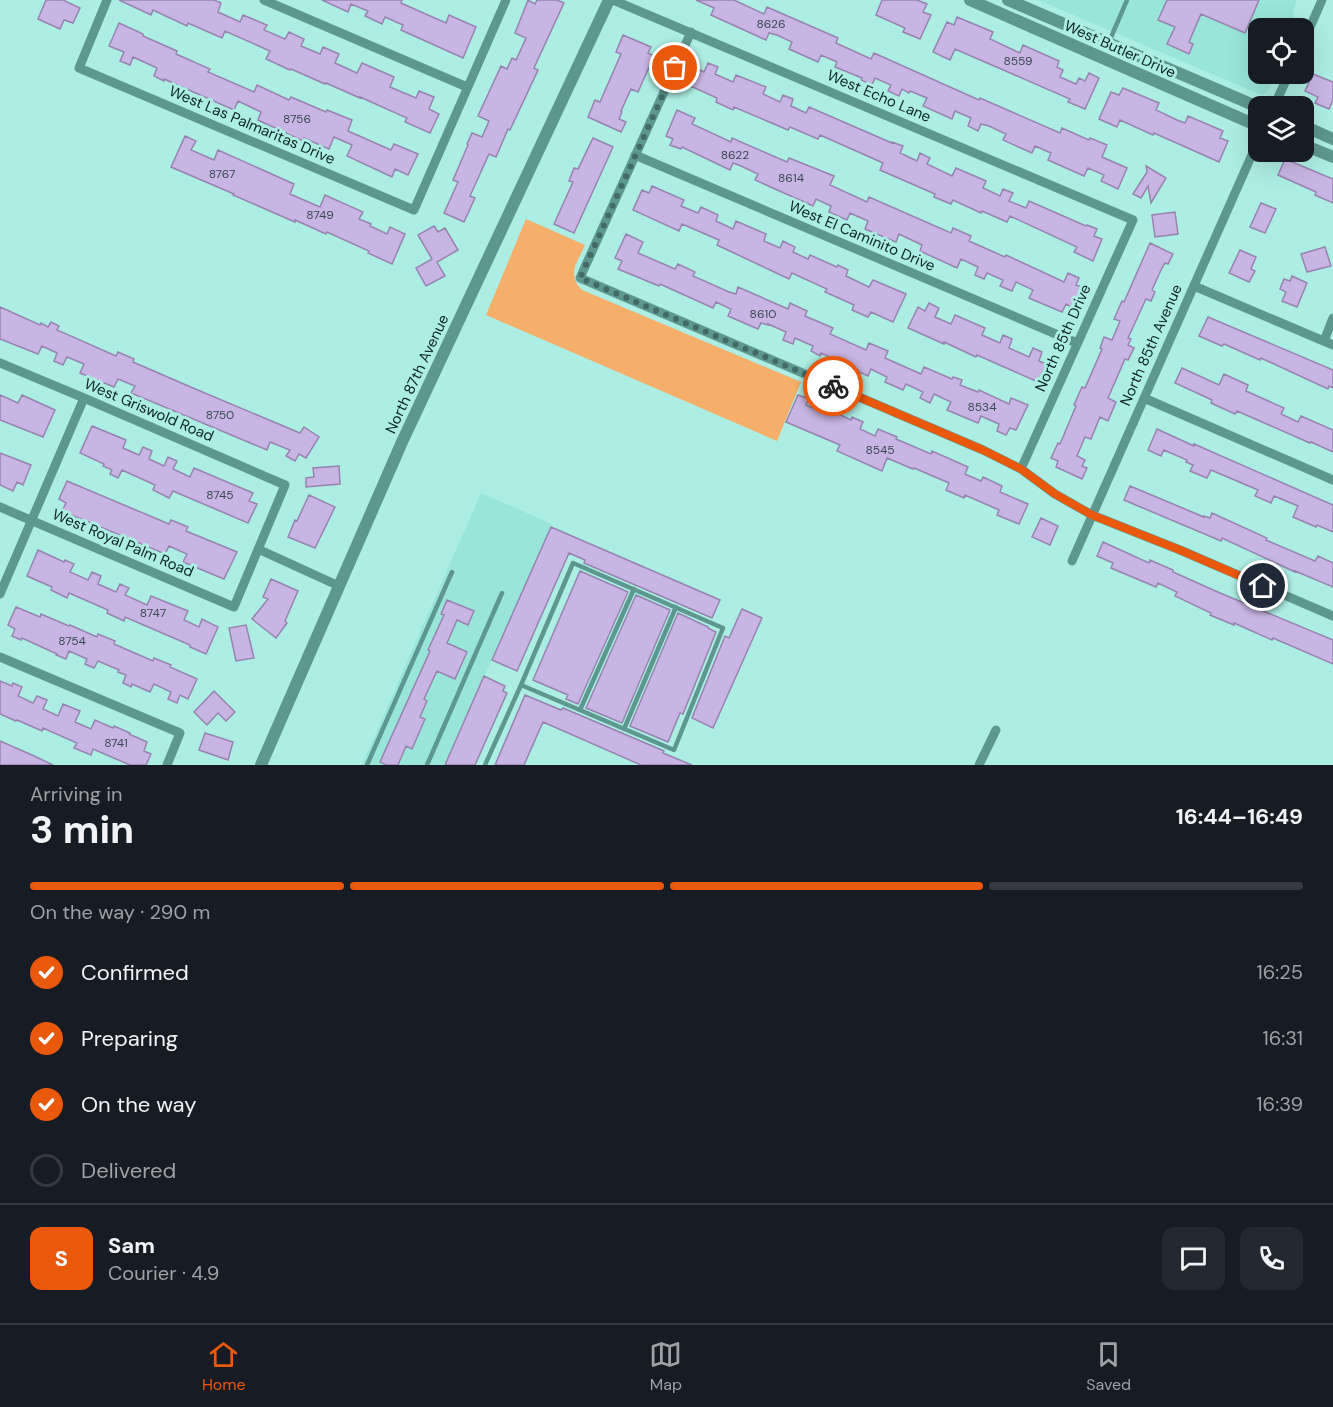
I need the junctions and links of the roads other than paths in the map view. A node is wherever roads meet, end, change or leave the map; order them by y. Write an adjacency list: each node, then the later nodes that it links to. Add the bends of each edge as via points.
1 (107, 0): 12 (street, West Las Palmaritas Drive, via 79,68 414,210)
2 (264, 0): 12 (street)
3 (506, 0): 12 (street)
4 (611, 0): 10 (street, West Echo Lane); 38 (street, North 87th Avenue, via 417,410)
5 (970, 0): 14 (street, West Butler Drive)
6 (1008, 0): 11 (street, West Butler Drive)
7 (1127, 0): 11 (lane)
8 (1322, 0): 9 (street)
9 (1314, 18)
10 (691, 33): 18 (street); 21 (street, West Echo Lane)
11 (1108, 43): 13 (street, West Butler Drive)
12 (467, 87)
13 (1248, 103)
14 (1248, 122)
15 (1314, 130): 16 (street)
16 (1333, 139)
17 (1314, 149): 19 (street)
18 (635, 155): 25 (street, West El Caminito Drive); 30 (street, via 580,278)
19 (1333, 157)
20 (1249, 162): 22 (street, North 85th Avenue)
21 (1133, 220): 25 (street, North 85th Drive)
22 (1194, 286): 24 (street); 29 (street, North 85th Avenue)
23 (1333, 318): 24 (street)
24 (1323, 341): 26 (street)
25 (1077, 343): 30 (street, North 85th Drive)
26 (1333, 345)
27 (0, 363): 28 (street, West Griswold Road)
28 (84, 398): 34 (street); 35 (street, West Griswold Road, via 285,485)
29 (1144, 398): 31 (street); 33 (street, North 85th Avenue)
30 (1021, 469): 33 (street)
31 (1333, 480)
32 (0, 507): 34 (street, West Royal Palm Road)
33 (1092, 515): 36 (street, North 85th Avenue); 43 (street)
34 (32, 521): 35 (street, West Royal Palm Road, via 234,607); 41 (street)
35 (258, 549): 38 (street)
36 (1072, 561)
37 (452, 572): 51 (lane)
38 (339, 586): 50 (street, North 87th Avenue)
39 (634, 589): 42 (lane); 45 (lane, via 573,563); 46 (lane)
40 (502, 593): 52 (lane)
41 (0, 594)
42 (676, 607): 47 (lane); 47 (lane, via 723,628 674,750)
43 (1333, 616)
44 (0, 657): 49 (street, via 180,732)
45 (521, 685): 46 (lane); 53 (lane)
46 (580, 711): 47 (lane)
47 (624, 729)
48 (996, 730): 54 (street)
49 (166, 765)
50 (261, 765)
51 (368, 765)
52 (427, 765)
53 (485, 765)
54 (979, 765)

